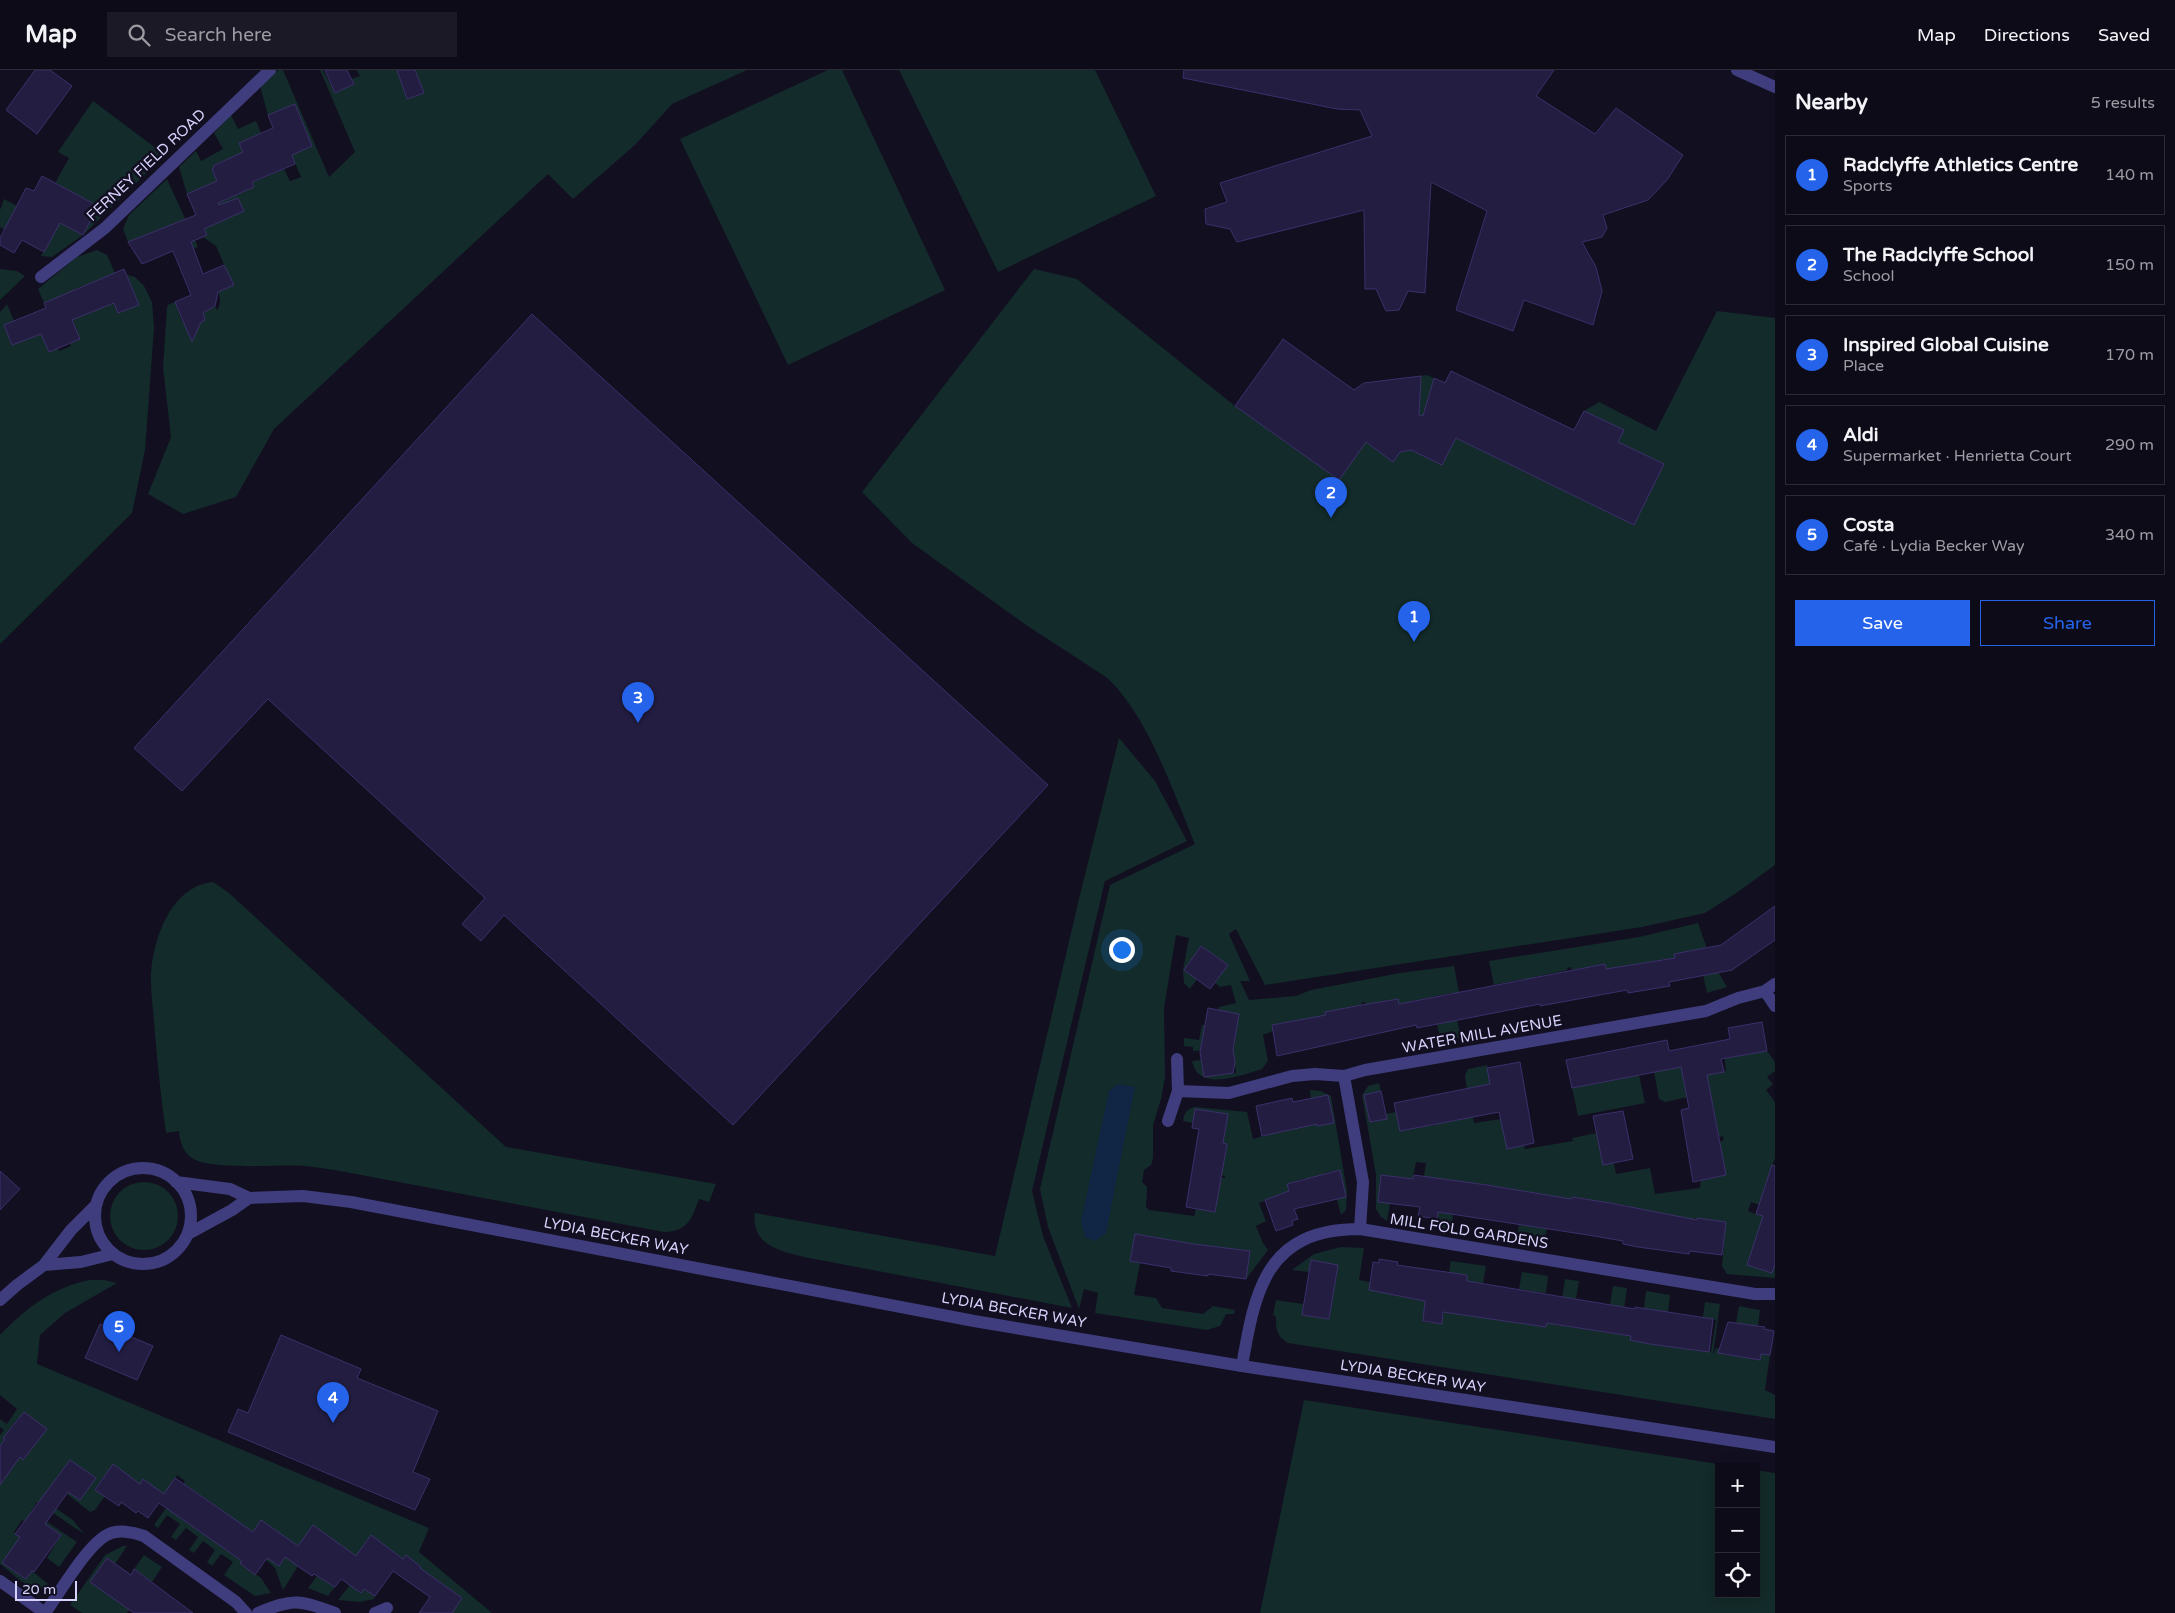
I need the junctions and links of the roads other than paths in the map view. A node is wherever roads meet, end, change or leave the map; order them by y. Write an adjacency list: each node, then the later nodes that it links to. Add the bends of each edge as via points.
1 (270, 70): 4 (street, FERNEY FIELD ROAD, via 105,228)
2 (1737, 70): 3 (street)
3 (1775, 86)
4 (41, 278)
5 (1770, 988): 6 (street); 8 (street, WATER MILL AVENUE, via 1706,1010)
6 (1775, 1006)
7 (1177, 1059): 9 (street)
8 (1344, 1076): 9 (street, WATER MILL AVENUE, via 1302,1074 1230,1094); 14 (street, via 1363,1182)
9 (1178, 1091): 10 (street)
10 (1168, 1121)
11 (176, 1182): 12 (street, LYDIA BECKER WAY, via 230,1189); 13 (street, via 153,1169 125,1172 112,1179); 15 (street, via 190,1206)
12 (249, 1198): 15 (street); 20 (street, LYDIA BECKER WAY, via 303,1196 351,1202 974,1321)
13 (96, 1205): 16 (street, via 97,1232); 17 (street, via 70,1230)
14 (1360, 1229): 18 (street, MILL FOLD GARDENS, via 1755,1294); 20 (street, MILL FOLD GARDENS, via 1311,1237 1288,1249 1272,1265 1260,1288 1250,1320)
15 (188, 1234): 16 (street, via 177,1251 156,1262 132,1263)
16 (113, 1254): 17 (street, via 81,1262)
17 (44, 1265): 19 (street)
18 (1775, 1294)
19 (0, 1300)
20 (1242, 1366): 21 (street, LYDIA BECKER WAY)
21 (1775, 1447)
22 (0, 1581): 24 (street)
23 (387, 1608): 28 (street)
24 (45, 1613): 25 (street, via 93,1546 106,1535 120,1532 144,1536 236,1602)
25 (246, 1613)
26 (258, 1613): 27 (street, via 295,1601)
27 (335, 1613)
28 (375, 1613)

